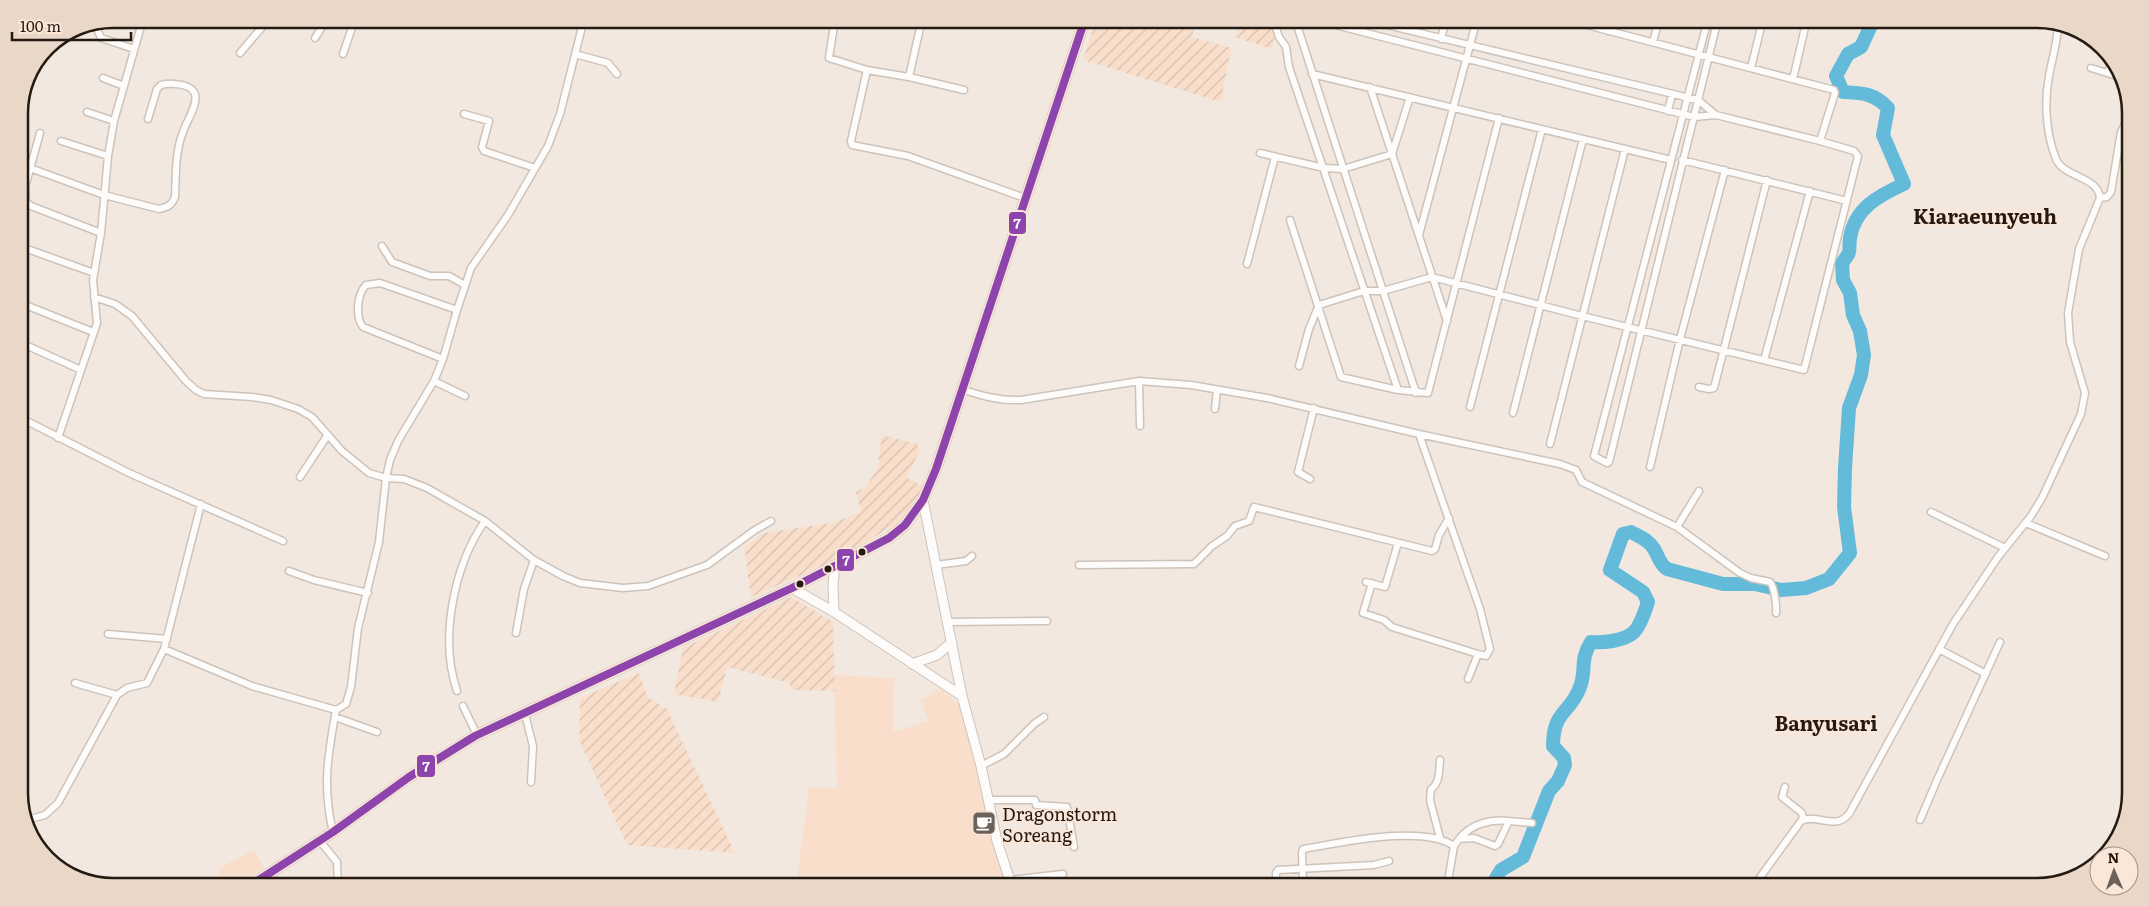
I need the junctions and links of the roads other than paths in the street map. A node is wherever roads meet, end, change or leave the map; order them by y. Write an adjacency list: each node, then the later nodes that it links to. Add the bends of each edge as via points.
1 (140, 28): 29 (street)
2 (261, 28): 30 (street)
3 (321, 28): 25 (street)
4 (352, 28): 31 (street)
5 (582, 28): 32 (street)
6 (834, 28): 39 (street, via 829,58)
7 (920, 28): 44 (street)
8 (1082, 28): 86 (main road)
9 (1276, 28): 79 (street, via 1286,47 1289,67)
10 (1298, 28): 42 (street)
11 (1349, 28): 34 (street)
12 (1399, 28): 26 (street)
13 (1444, 28): 26 (street)
14 (1475, 28): 28 (street)
15 (1597, 28): 24 (street)
16 (1609, 28): 24 (street)
17 (1657, 28): 27 (street)
18 (1706, 28): 33 (street)
19 (1716, 28): 35 (street)
20 (1761, 28): 36 (street)
21 (1805, 28): 46 (street)
22 (99, 29): 29 (street, via 101,38)
23 (2057, 30): 87 (street, via 2047,90 2052,146 2058,164 2096,188)
24 (1608, 31): 27 (street)
25 (315, 38)
26 (1441, 39): 28 (street)
27 (1653, 42): 33 (street)
28 (1470, 46): 34 (street); 50 (street)
29 (134, 49): 47 (street)
30 (240, 53)
31 (343, 54)
32 (576, 54): 41 (street, via 608,63); 78 (street, via 560,114 548,146)
33 (1699, 54): 35 (street); 52 (street)
34 (1467, 57): 54 (street); 55 (street)
35 (1709, 57): 36 (street); 53 (street)
36 (1751, 68): 46 (street)
37 (2091, 68): 40 (street)
38 (2109, 69): 40 (street)
39 (867, 70): 44 (street); 86 (street, via 852,145 908,156)
40 (2108, 73): 43 (street)
41 (617, 74)
42 (1312, 74): 48 (street); 80 (street)
43 (2113, 75)
44 (909, 77): 49 (street)
45 (103, 78): 47 (street)
46 (1793, 79): 68 (street, via 1835,91)
47 (124, 86): 63 (street)
48 (1370, 87): 51 (street); 72 (street)
49 (964, 90)
50 (1672, 94): 52 (street); 55 (street)
51 (1410, 97): 54 (street); 72 (street)
52 (1688, 98): 53 (street); 58 (street)
53 (1698, 100): 59 (street); 60 (street)
54 (1454, 107): 62 (street); 92 (street)
55 (1668, 110): 58 (street)
56 (88, 112): 63 (street)
57 (464, 114): 78 (street, via 489,121 482,147 484,151)
58 (1683, 115): 60 (street); 75 (street)
59 (1716, 115): 60 (street); 68 (street)
60 (1694, 117): 76 (street)
61 (148, 118): 85 (street, via 161,85 177,85 194,92 196,99 178,152 172,204 159,210)
62 (1499, 118): 64 (street); 98 (street)
63 (114, 121): 73 (street)
64 (1542, 129): 67 (street); 102 (street)
65 (2121, 132): 87 (street, via 2111,192)
66 (40, 133): 77 (street)
67 (1583, 138): 70 (street); 105 (street)
68 (1820, 141): 88 (street, via 1857,153)
69 (61, 142): 73 (street)
70 (1625, 149): 75 (street); 108 (street)
71 (1260, 153): 74 (street)
72 (1392, 154): 80 (street); 92 (street)
73 (108, 156): 85 (street)
74 (1275, 157): 79 (street); 95 (street)
75 (1672, 160): 110 (street)
76 (1682, 160): 81 (street); 111 (street)
77 (30, 168): 82 (street); 85 (street)
78 (535, 168): 99 (street)
79 (1324, 168): 80 (street); 101 (street)
80 (1343, 169): 100 (street)
81 (1725, 170): 83 (street); 113 (street)
82 (28, 177)
83 (1767, 180): 84 (street); 115 (street)
84 (1810, 191): 88 (street); 117 (street)
85 (104, 195): 91 (street)
86 (1025, 198): 123 (main road)
87 (2100, 198): 150 (street, via 2079,249 2068,313 2070,342 2085,393 2083,406 2042,498)
88 (1847, 201): 117 (street, via 1804,370)
89 (28, 204): 91 (street)
90 (1290, 220): 104 (street)
91 (101, 233): 96 (street)
92 (1419, 235): 97 (street)
93 (382, 246): 99 (street, via 392,262 430,276 449,276)
94 (28, 249): 96 (street)
95 (1248, 264)
96 (94, 273): 103 (street)
97 (1432, 277): 98 (street); 100 (street); 109 (street)
98 (1458, 282): 102 (street); 109 (street)
99 (464, 284): 107 (street)
100 (1383, 290): 101 (street); 126 (street)
101 (1364, 291): 104 (street); 125 (street)
102 (1500, 293): 105 (street); 128 (street)
103 (94, 298): 112 (street); 136 (street, via 115,304 132,316 196,390 287,405 312,417)
104 (1319, 305): 118 (street); 125 (street, via 1341,376)
105 (1540, 305): 108 (street); 131 (street)
106 (28, 306): 112 (street)
107 (457, 310): 116 (street); 116 (street, via 380,283 366,284 362,289 358,318 364,328)
108 (1582, 316): 110 (street); 137 (street)
109 (1447, 322): 126 (street, via 1429,392)
110 (1629, 327): 111 (street); 111 (street, via 1594,456 1607,463 1610,462)
111 (1641, 330): 113 (street)
112 (94, 332): 119 (street)
113 (1680, 340): 115 (street); 138 (street)
114 (28, 346): 119 (street)
115 (1724, 350): 117 (street); 122 (street, via 1714,388)
116 (443, 359): 120 (street)
117 (1764, 360)
118 (1300, 366)
119 (81, 370): 135 (street)
120 (434, 380): 127 (street); 141 (street, via 398,440)
121 (1139, 380): 123 (street, via 1021,400 996,399); 124 (street); 133 (street)
122 (1699, 387)
123 (962, 389): 143 (main road)
124 (1217, 390): 129 (street); 130 (street)
125 (1398, 390): 126 (street)
126 (1416, 393)
127 (465, 396)
128 (1470, 407)
129 (1314, 408): 134 (street); 140 (street, via 1298,472)
130 (1215, 409)
131 (1513, 413)
132 (28, 424): 135 (street)
133 (1140, 426)
134 (1420, 434): 147 (street); 152 (street, via 1573,469 1582,482)
135 (58, 438): 144 (street)
136 (325, 439): 139 (street); 141 (street)
137 (1550, 444)
138 (1650, 467)
139 (300, 477)
140 (1310, 479)
141 (386, 482): 151 (street, via 404,479 416,483); 164 (street, via 379,542)
142 (1699, 491): 152 (street)
143 (924, 500): 146 (main road); 149 (main road)
144 (201, 504): 153 (street); 171 (street)
145 (1931, 512): 155 (street)
146 (910, 518): 149 (main road); 159 (main road, via 889,538)
147 (1449, 518): 154 (street, via 1434,551); 176 (street, via 1489,646 1486,656)
148 (771, 521): 158 (street, via 707,565 648,586 588,585)
149 (928, 523): 160 (main road)
150 (2026, 523): 155 (street); 157 (street)
151 (482, 526): 158 (street); 181 (street, via 458,578 452,605 451,666)
152 (1677, 527): 166 (street, via 1740,573 1770,582)
153 (282, 541)
154 (1398, 543): 161 (street, via 1254,507 1249,521 1235,526 1195,564); 176 (street, via 1385,587 1369,583 1363,613 1384,620 1392,627)
155 (2005, 548): 175 (street, via 1962,609)
156 (972, 556): 160 (street, via 966,561)
157 (2105, 556)
158 (532, 564): 169 (street)
159 (835, 565): 163 (main road); 165 (main road)
160 (936, 565): 168 (main road)
161 (1080, 565)
162 (289, 571): 164 (street)
163 (792, 588): 165 (main road); 186 (main road)
164 (368, 594): 185 (street, via 358,628 349,698)
165 (834, 612): 177 (main road)
166 (1776, 613)
167 (1047, 620): 168 (street)
168 (946, 622): 172 (main road)
169 (516, 633)
170 (108, 634): 171 (street)
171 (167, 639): 174 (street)
172 (952, 642): 177 (main road, via 937,655); 183 (main road)
173 (2000, 642): 178 (street)
174 (164, 649): 182 (street, via 147,683 127,688); 185 (street, via 252,686)
175 (1939, 649): 178 (street); 196 (street, via 1849,814 1837,822)
176 (1478, 654): 179 (street)
177 (912, 664): 183 (main road)
178 (1984, 673): 197 (street)
179 (1468, 679)
180 (75, 683): 182 (street)
181 (457, 691)
182 (117, 695): 195 (street, via 58,803 45,815)
183 (962, 696): 191 (main road)
184 (463, 706): 189 (street)
185 (336, 714): 188 (street); 200 (street, via 326,777 327,808)
186 (525, 714): 189 (main road); 192 (street, via 533,746)
187 (1044, 717): 191 (street, via 1004,754)
188 (377, 732)
189 (477, 735): 200 (main road, via 409,777)
190 (1440, 760): 201 (street, via 1436,787 1431,790 1430,800)
191 (981, 766): 194 (main road)
192 (531, 782)
193 (1785, 787): 196 (street, via 1782,797 1802,813)
194 (988, 800): 205 (street, via 1035,800 1036,805 1067,807); 211 (main road)
195 (32, 819)
196 (1803, 820): 216 (street)
197 (1920, 820)
198 (1509, 821): 199 (street); 202 (street, via 1493,821 1470,828); 202 (street, via 1495,846 1474,838)
199 (1532, 823)
200 (333, 832): 203 (main road)
201 (1440, 838): 204 (street); 207 (street, via 1406,835 1303,849)
202 (1459, 839): 204 (street)
203 (319, 840): 209 (main road); 210 (street, via 337,862)
204 (1454, 846): 215 (street)
205 (1074, 847)
206 (1389, 861): 207 (street, via 1374,865)
207 (1303, 867): 213 (street, via 1276,871); 214 (street)
208 (1063, 874): 212 (street)
209 (262, 878)
210 (338, 878)
211 (1009, 878)
212 (1042, 878)
213 (1276, 878)
214 (1303, 878)
215 (1449, 878)
216 (1760, 878)

